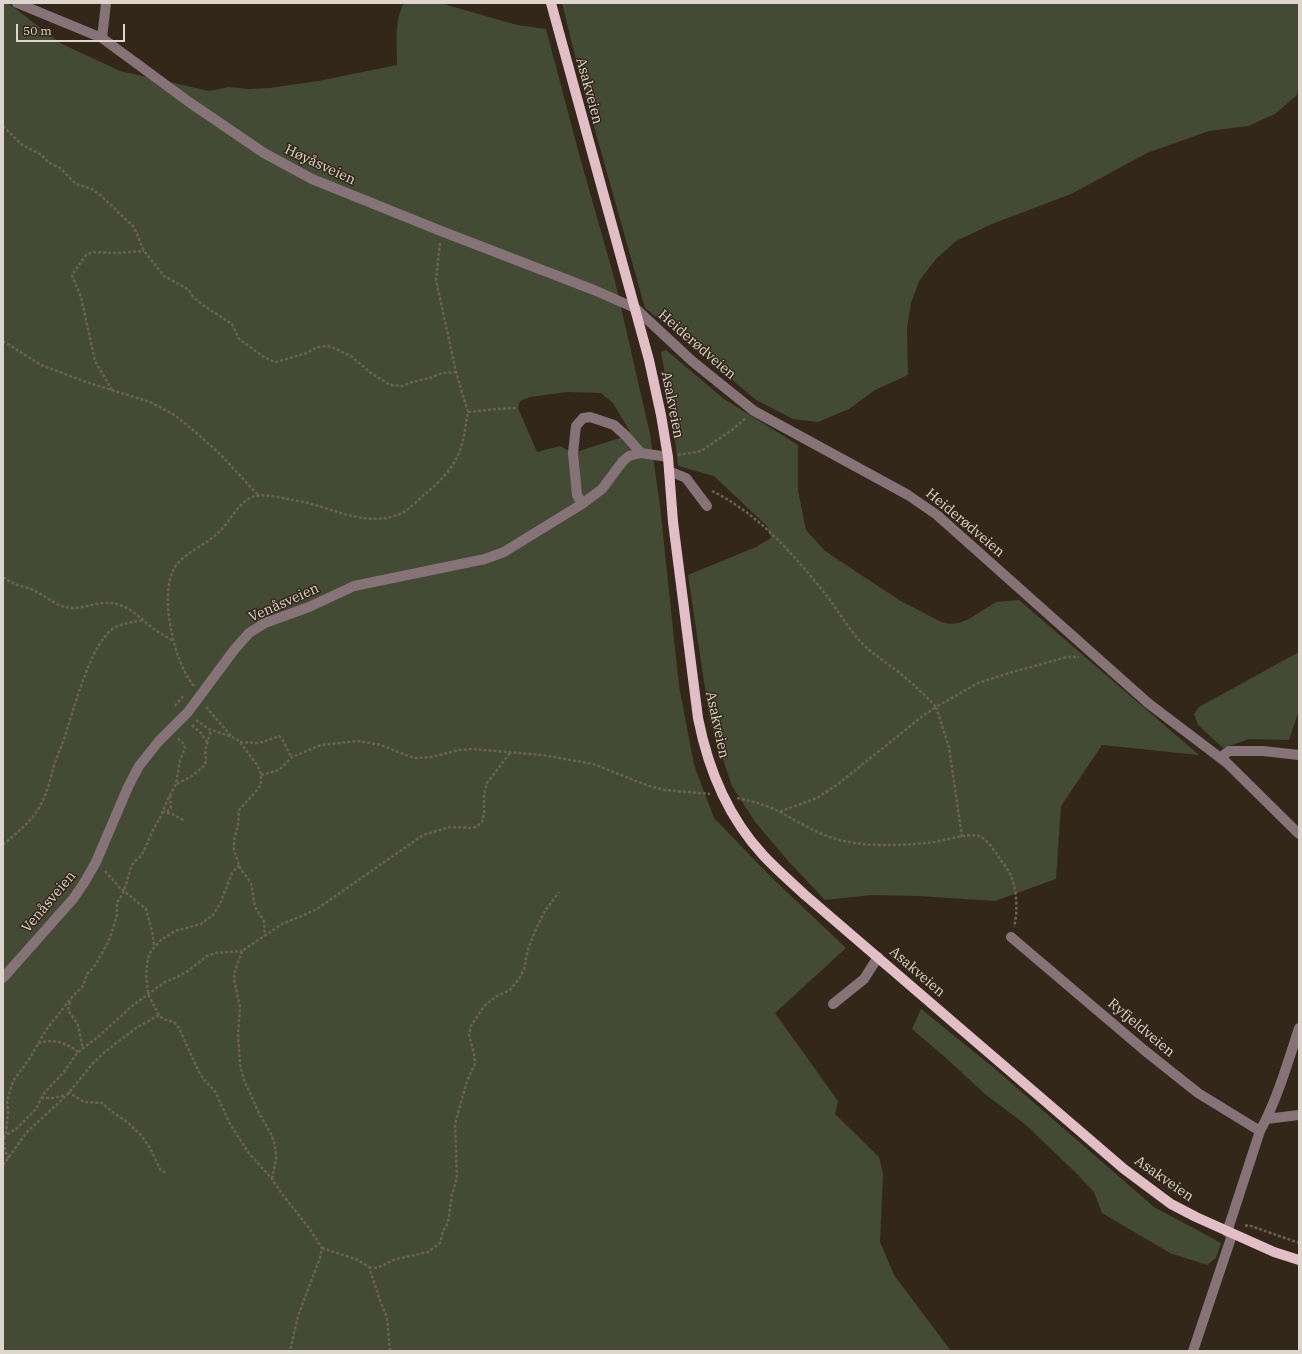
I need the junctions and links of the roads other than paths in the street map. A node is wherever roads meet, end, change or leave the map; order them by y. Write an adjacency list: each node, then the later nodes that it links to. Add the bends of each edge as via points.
1 (17, 3): 4 (street, Høyåsveien)
2 (106, 3): 4 (street)
3 (551, 3): 5 (main road, Asakveien)
4 (102, 38): 5 (street, Høyåsveien, via 189,102 284,165 312,179)
5 (635, 308): 7 (main road, Asakveien, via 656,390); 12 (street, Heiderødveien, via 692,361 754,411 908,495 937,515 1148,703)
6 (641, 454): 7 (street, Venåsveien); 9 (street, Venåsveien, via 629,456 623,461 602,489); 9 (street, via 614,425 590,417 583,418 576,426 573,453 577,496)
7 (668, 457): 8 (main road, Asakveien)
8 (669, 471): 10 (street, via 686,478); 15 (main road, Asakveien, via 698,718 709,762 723,795 744,832 762,854 805,895)
9 (582, 504): 16 (street, Venåsveien, via 504,552 485,559 354,586 309,607 265,623 249,633 186,714 155,746 133,776 90,873 73,899)
10 (707, 506)
11 (1299, 755): 12 (street, via 1229,751)
12 (1221, 758): 13 (street)
13 (1299, 834)
14 (1011, 937): 21 (street, Ryfjeldveien, via 1198,1093)
15 (878, 957): 17 (street, via 864,979); 22 (main road, Asakveien, via 1124,1169 1171,1204)
16 (3, 978)
17 (833, 1004)
18 (1299, 1028): 20 (street)
19 (1299, 1115): 20 (street)
20 (1266, 1119): 21 (street)
21 (1260, 1131): 22 (street)
22 (1230, 1233): 23 (main road, Asakveien); 24 (street)
23 (1299, 1260)
24 (1193, 1351)

